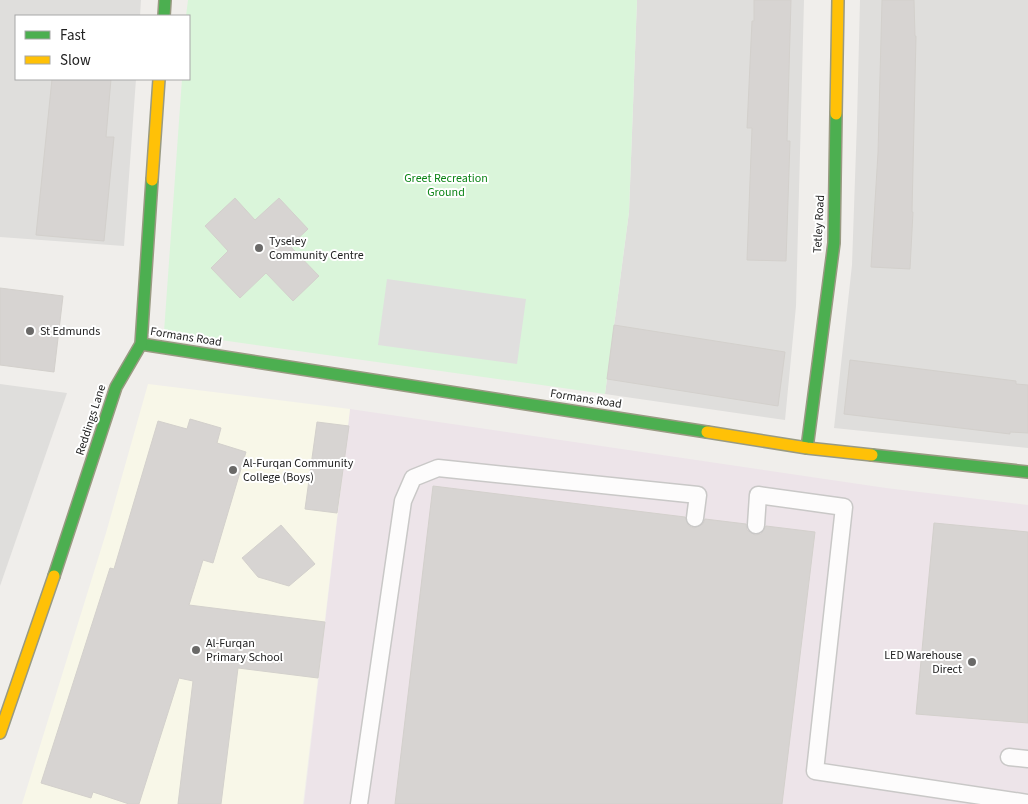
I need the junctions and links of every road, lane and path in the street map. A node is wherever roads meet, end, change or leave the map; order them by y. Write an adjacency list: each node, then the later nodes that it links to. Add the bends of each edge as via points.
1 (165, 0): 3 (street)
2 (838, 0): 6 (street, Tetley Road, via 834,243)
3 (164, 15)
4 (159, 80): 5 (street, Reddings Lane)
5 (141, 344): 6 (street, Formans Road); 10 (street, Reddings Lane, via 116,387)
6 (807, 448): 7 (street, Formans Road)
7 (1028, 472)
8 (695, 518): 16 (lane, via 698,495 438,468 413,478 403,501)
9 (756, 525): 15 (lane, via 758,495 844,507 815,771)
10 (18, 678): 11 (street); 12 (street, Reddings Lane)
11 (0, 699)
12 (0, 732)
13 (1009, 757): 14 (lane)
14 (1028, 759)
15 (1028, 803)
16 (360, 804)

